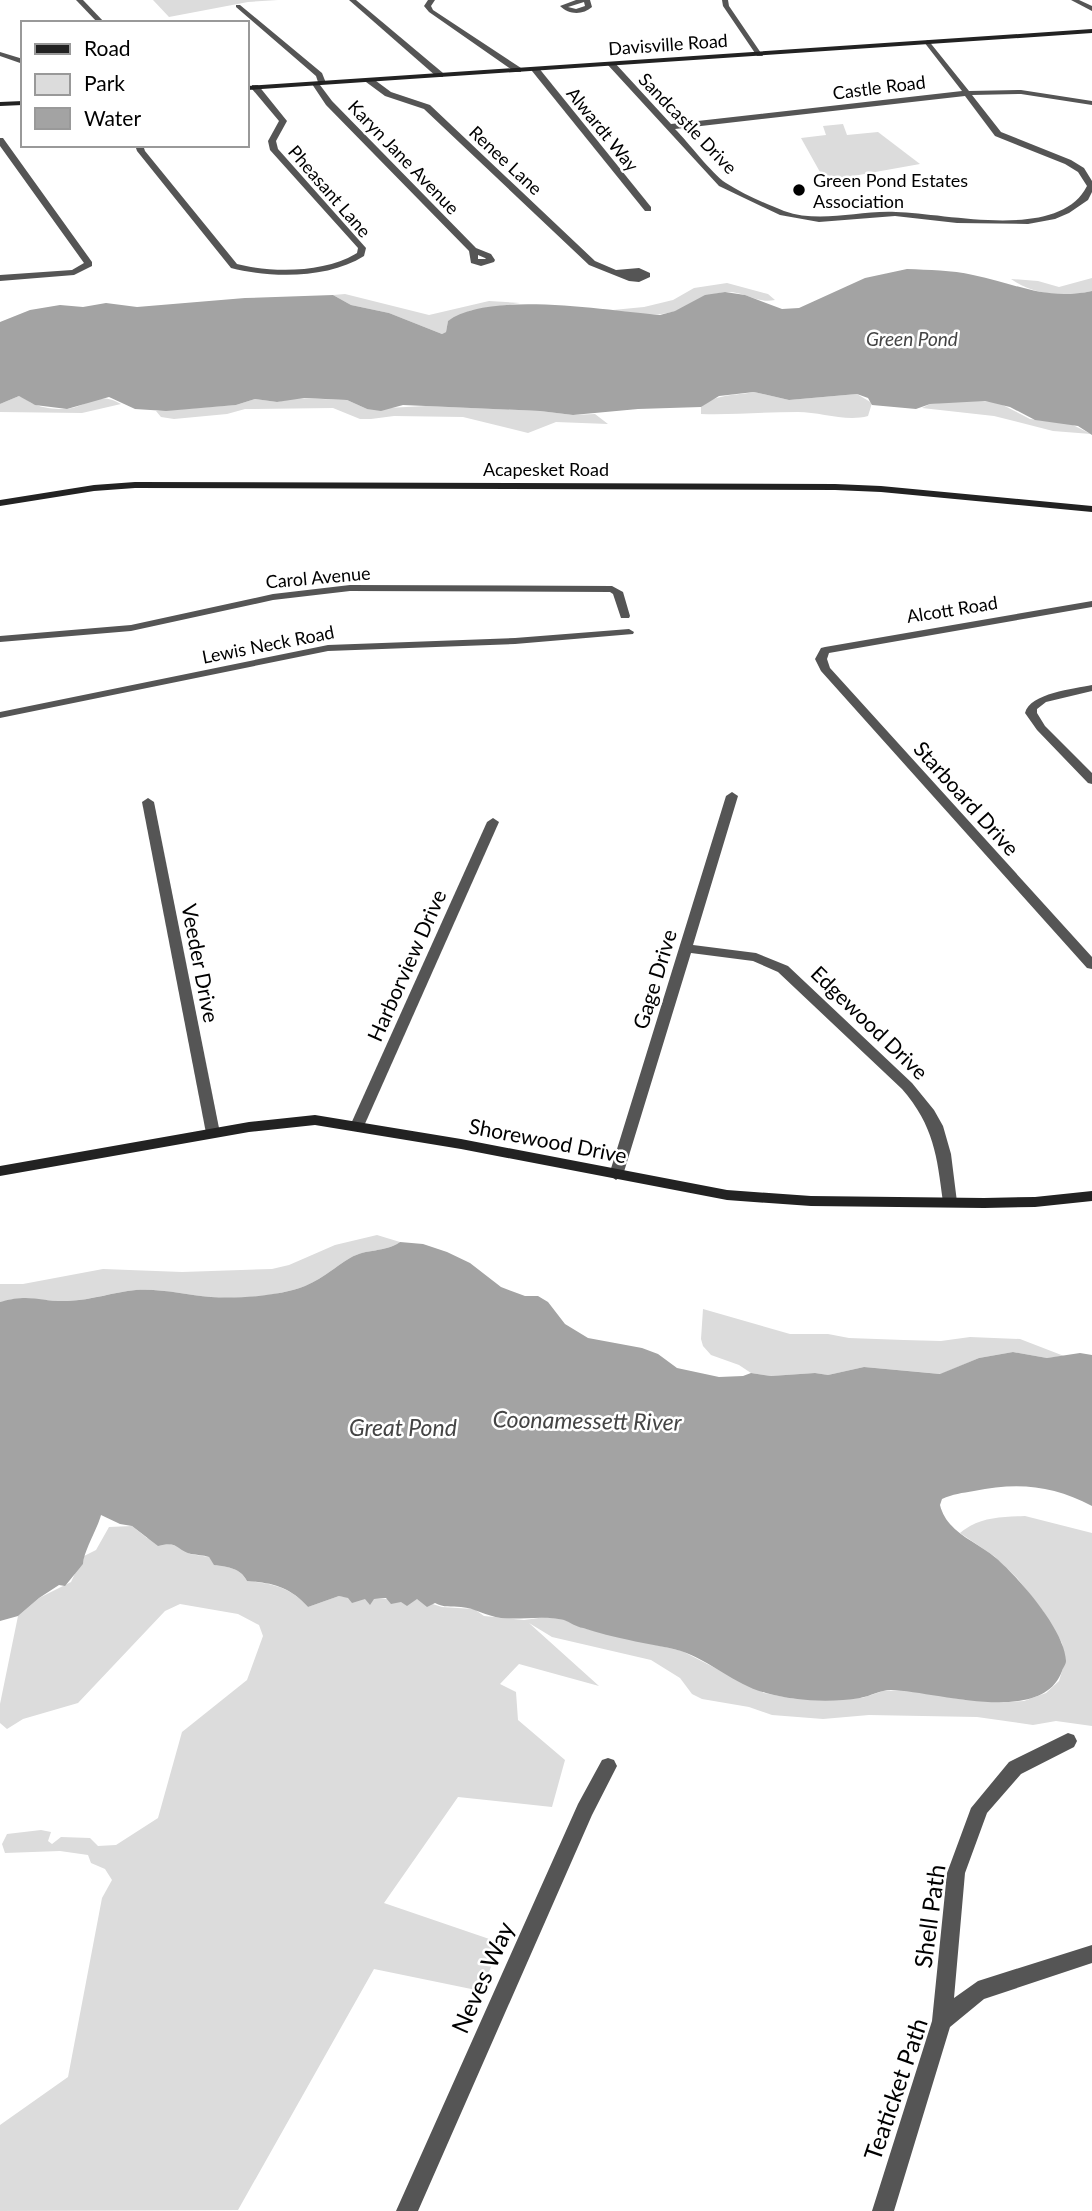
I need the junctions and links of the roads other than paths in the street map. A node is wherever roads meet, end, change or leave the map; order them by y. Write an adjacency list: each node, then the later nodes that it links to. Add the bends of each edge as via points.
1 (79, 0): 8 (street)
2 (352, 0): 17 (street)
3 (432, 0): 16 (street, via 427,6 430,11)
4 (725, 0): 12 (street)
5 (1074, 0): 7 (street)
6 (239, 6): 19 (street, Karyn Jane Avenue, via 319,75)
7 (1092, 9)
8 (100, 21)
9 (1092, 31): 10 (main road, Davisville Road)
10 (928, 42): 12 (main road, Davisville Road); 21 (street, Sandcastle Drive)
11 (0, 54): 13 (street)
12 (760, 54): 14 (main road, Davisville Road)
13 (21, 61)
14 (611, 64): 15 (main road, Davisville Road); 25 (street, Sandcastle Drive)
15 (535, 69): 16 (main road, Davisville Road); 28 (street, Alwardt Way)
16 (518, 70): 17 (main road, Davisville Road)
17 (440, 75): 18 (main road, Davisville Road)
18 (369, 80): 19 (main road, Davisville Road); 30 (street, Renee Lane, via 388,94 427,107 592,263)
19 (319, 83): 20 (main road, Davisville Road); 29 (street, Karyn Jane Avenue, via 327,100)
20 (251, 87): 27 (street, Pheasant Lane, via 283,121 272,141 274,150 362,248 352,261 271,270 234,267)
21 (968, 93): 23 (street, Castle Road, via 1013,91); 25 (street, Castle Road); 25 (street, Sandcastle Drive, via 998,134 1081,170 1091,186 1085,198 1052,218 1028,222 895,214 831,221 803,218 772,209 722,184)
22 (21, 103): 24 (main road)
23 (1092, 103)
24 (0, 104)
25 (669, 127)
26 (0, 140): 31 (street, via 89,264 74,272)
27 (140, 147)
28 (648, 209)
29 (473, 250)
30 (616, 272)
31 (0, 278)
32 (0, 503): 33 (main road, Acapesket Road, via 135,485 835,487)
33 (1092, 509)
34 (1092, 604): 38 (street, Alcott Road, via 833,648)
35 (625, 616): 37 (street, Carol Avenue, via 618,592 612,589 349,588 263,599 131,628)
36 (629, 632): 40 (street, Lewis Neck Road, via 328,648)
37 (0, 639)
38 (821, 654): 46 (street, Starboard Drive, via 825,669)
39 (1092, 688): 41 (street, via 1042,700 1031,713)
40 (0, 715)
41 (1092, 780)
42 (733, 796): 45 (street, Gage Drive)
43 (148, 802): 48 (street, Veeder Drive)
44 (493, 822): 47 (street, Harborview Drive)
45 (686, 948): 50 (street, Gage Drive); 52 (street, Edgewood Drive, via 756,957 783,969 907,1086 921,1100 941,1135)
46 (1092, 965)
47 (358, 1126): 48 (main road, Shorewood Drive, via 315,1120); 50 (main road, Shorewood Drive)
48 (213, 1133): 49 (main road, Shorewood Drive)
49 (0, 1171)
50 (617, 1175): 52 (main road, Shorewood Drive, via 770,1199)
51 (1092, 1196): 52 (main road, Shorewood Drive, via 1035,1202)
52 (950, 1202)
53 (1068, 1741): 56 (street, Shell Path, via 1015,1768 980,1808 956,1873)
54 (608, 1766): 57 (street, Neves Way, via 584,1810)
55 (1092, 1954): 56 (street, Teaticket Path, via 978,1991)
56 (942, 2021): 58 (street, Teaticket Path)
57 (407, 2211)
58 (883, 2211)

